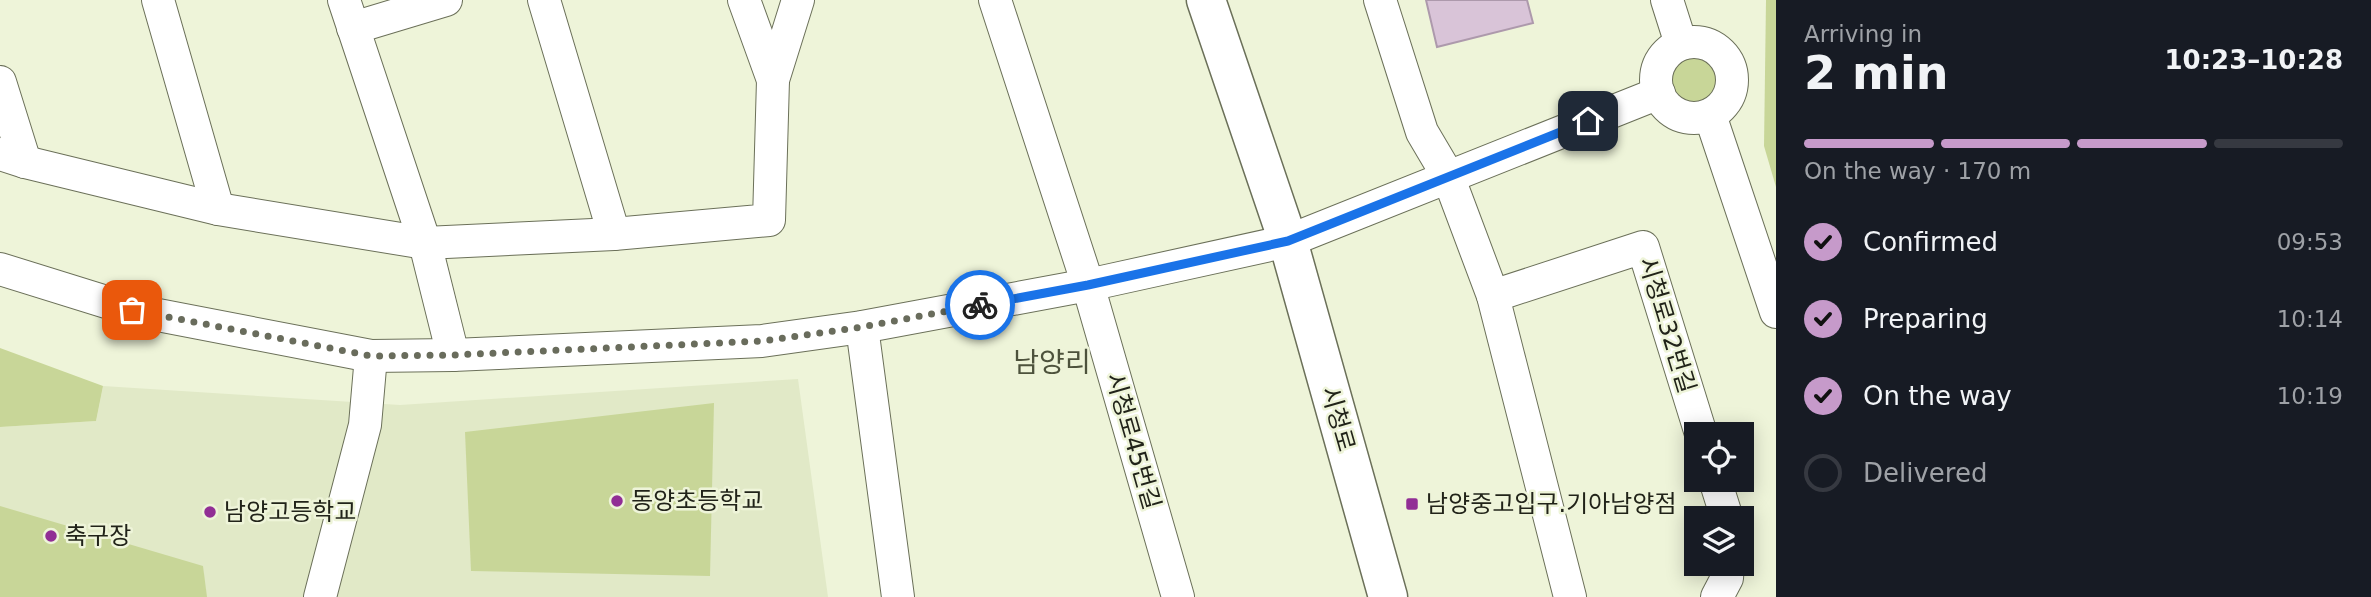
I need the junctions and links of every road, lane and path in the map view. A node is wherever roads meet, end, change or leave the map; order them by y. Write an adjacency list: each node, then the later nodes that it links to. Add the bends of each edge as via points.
1 (158, 0): 18 (street)
2 (446, 0): 10 (street)
3 (544, 0): 19 (street)
4 (744, 0): 12 (street)
5 (797, 0): 12 (street)
6 (995, 0): 23 (street, 시청로45번길)
7 (1206, 0): 20 (main road, 시청로)
8 (1380, 0): 17 (street, via 1422,132)
9 (1667, 0): 11 (street)
10 (348, 14): 21 (street)
11 (1681, 44): 14 (street, via 1662,58 1657,69); 15 (street, via 1706,43 1718,50 1731,72 1728,97)
12 (773, 80): 19 (street, via 769,220)
13 (0, 82): 16 (street)
14 (1659, 93): 15 (street, via 1665,104 1685,116); 17 (street)
15 (1710, 115): 25 (street)
16 (12, 158): 18 (street)
17 (1448, 176): 20 (street); 24 (street)
18 (218, 209): 21 (street)
19 (614, 234): 21 (street)
20 (1288, 241): 23 (street); 34 (main road, 시청로)
21 (425, 243): 27 (street)
22 (0, 269): 28 (street, via 132,310)
23 (1088, 285): 26 (street); 33 (street, 시청로45번길)
24 (1493, 296): 29 (street, 시청로32번길, via 1643,247); 35 (street)
25 (1776, 312)
26 (862, 327): 27 (street, via 762,341); 32 (street)
27 (453, 355): 28 (street)
28 (371, 356): 31 (street, via 365,425)
29 (1697, 422)
30 (1727, 576): 36 (street)
31 (320, 597)
32 (898, 597)
33 (1178, 597)
34 (1388, 597)
35 (1570, 597)
36 (1717, 597)

